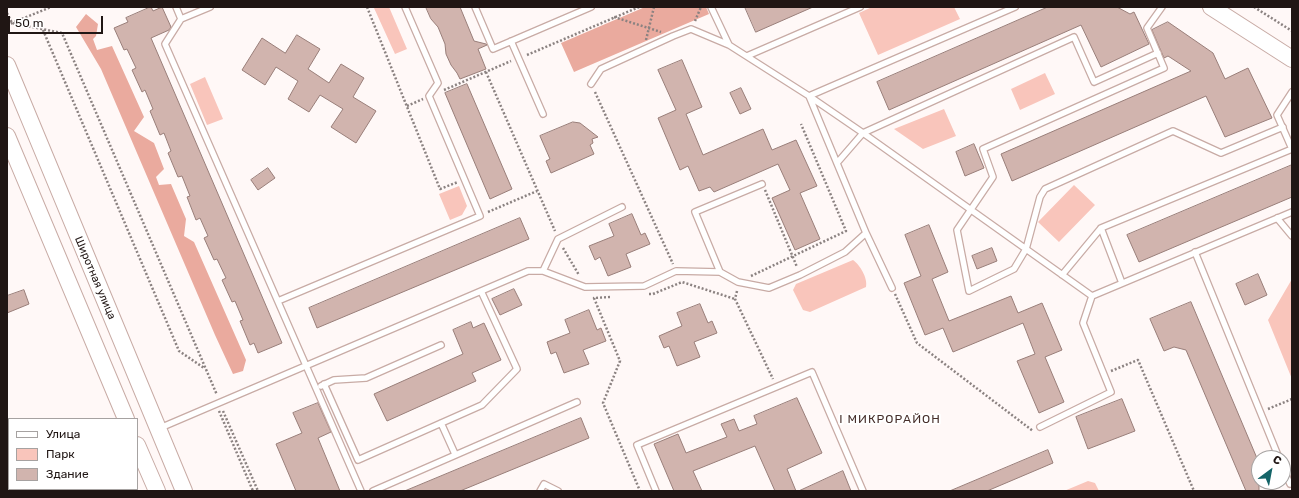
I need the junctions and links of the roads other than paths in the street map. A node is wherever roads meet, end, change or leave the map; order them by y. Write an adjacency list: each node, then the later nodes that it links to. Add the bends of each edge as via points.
1 (176, 7): 11 (lane)
2 (210, 7): 11 (lane)
3 (405, 7): 43 (lane, via 438,83 429,96 480,216)
4 (475, 7): 12 (lane, via 493,49)
5 (591, 7): 12 (lane)
6 (711, 7): 13 (lane)
7 (860, 7): 15 (lane)
8 (1015, 7): 20 (lane)
9 (1162, 7): 14 (lane, via 1147,28)
10 (1211, 7): 16 (main road)
11 (181, 19): 43 (lane, via 165,44)
12 (511, 41): 21 (lane)
13 (729, 45): 15 (lane); 18 (lane, via 691,29 601,69)
14 (1158, 53): 23 (lane, via 1094,82 1074,37); 28 (lane, via 1164,68 983,149 993,177)
15 (747, 56): 20 (lane)
16 (1292, 59)
17 (7, 65): 51 (main road, Широтная улица)
18 (591, 84)
19 (1292, 92): 22 (lane, via 1277,115)
20 (809, 96): 23 (lane); 25 (lane)
21 (543, 114)
22 (1283, 127): 31 (lane, via 1292,149); 34 (lane, via 1222,153 1173,131 1045,189 1040,197)
23 (863, 133): 25 (lane); 28 (lane)
24 (7, 136): 49 (main road)
25 (837, 163): 32 (lane)
26 (762, 184): 37 (lane, via 695,212)
27 (622, 207): 36 (lane, via 558,239)
28 (970, 210): 34 (lane); 34 (lane, via 957,230 969,291 1014,270)
29 (1292, 212): 30 (lane)
30 (1278, 218): 33 (lane); 35 (lane)
31 (1101, 228): 38 (lane); 39 (lane)
32 (866, 233): 37 (lane, via 845,252 769,288 738,282); 40 (lane)
33 (1292, 236)
34 (1026, 249): 38 (lane)
35 (1195, 252): 39 (lane); 54 (lane)
36 (543, 271): 37 (lane, via 585,287 644,286 676,271); 41 (lane, via 528,271)
37 (720, 272)
38 (1062, 275): 42 (lane)
39 (1122, 283): 42 (lane)
40 (892, 288)
41 (481, 291): 45 (lane); 50 (lane, via 517,370 482,405)
42 (1092, 296): 52 (lane, via 1083,323 1111,392)
43 (278, 301): 45 (lane)
44 (441, 345): 46 (lane, via 366,378 334,380)
45 (306, 365): 47 (lane); 51 (lane)
46 (324, 384): 47 (lane); 50 (lane, via 358,460)
47 (316, 388): 58 (lane)
48 (577, 402): 55 (lane)
49 (126, 418)
50 (441, 423): 55 (lane)
51 (158, 428): 57 (main road, Широтная улица)
52 (1040, 428)
53 (138, 447): 56 (main road)
54 (1276, 450)
55 (455, 454): 59 (lane)
56 (157, 491)
57 (184, 491)
58 (361, 491)
59 (373, 491)
60 (540, 491): 61 (lane, via 544,484)
61 (558, 491)
62 (656, 491): 63 (lane, via 637,446 812,372)
63 (863, 491)

